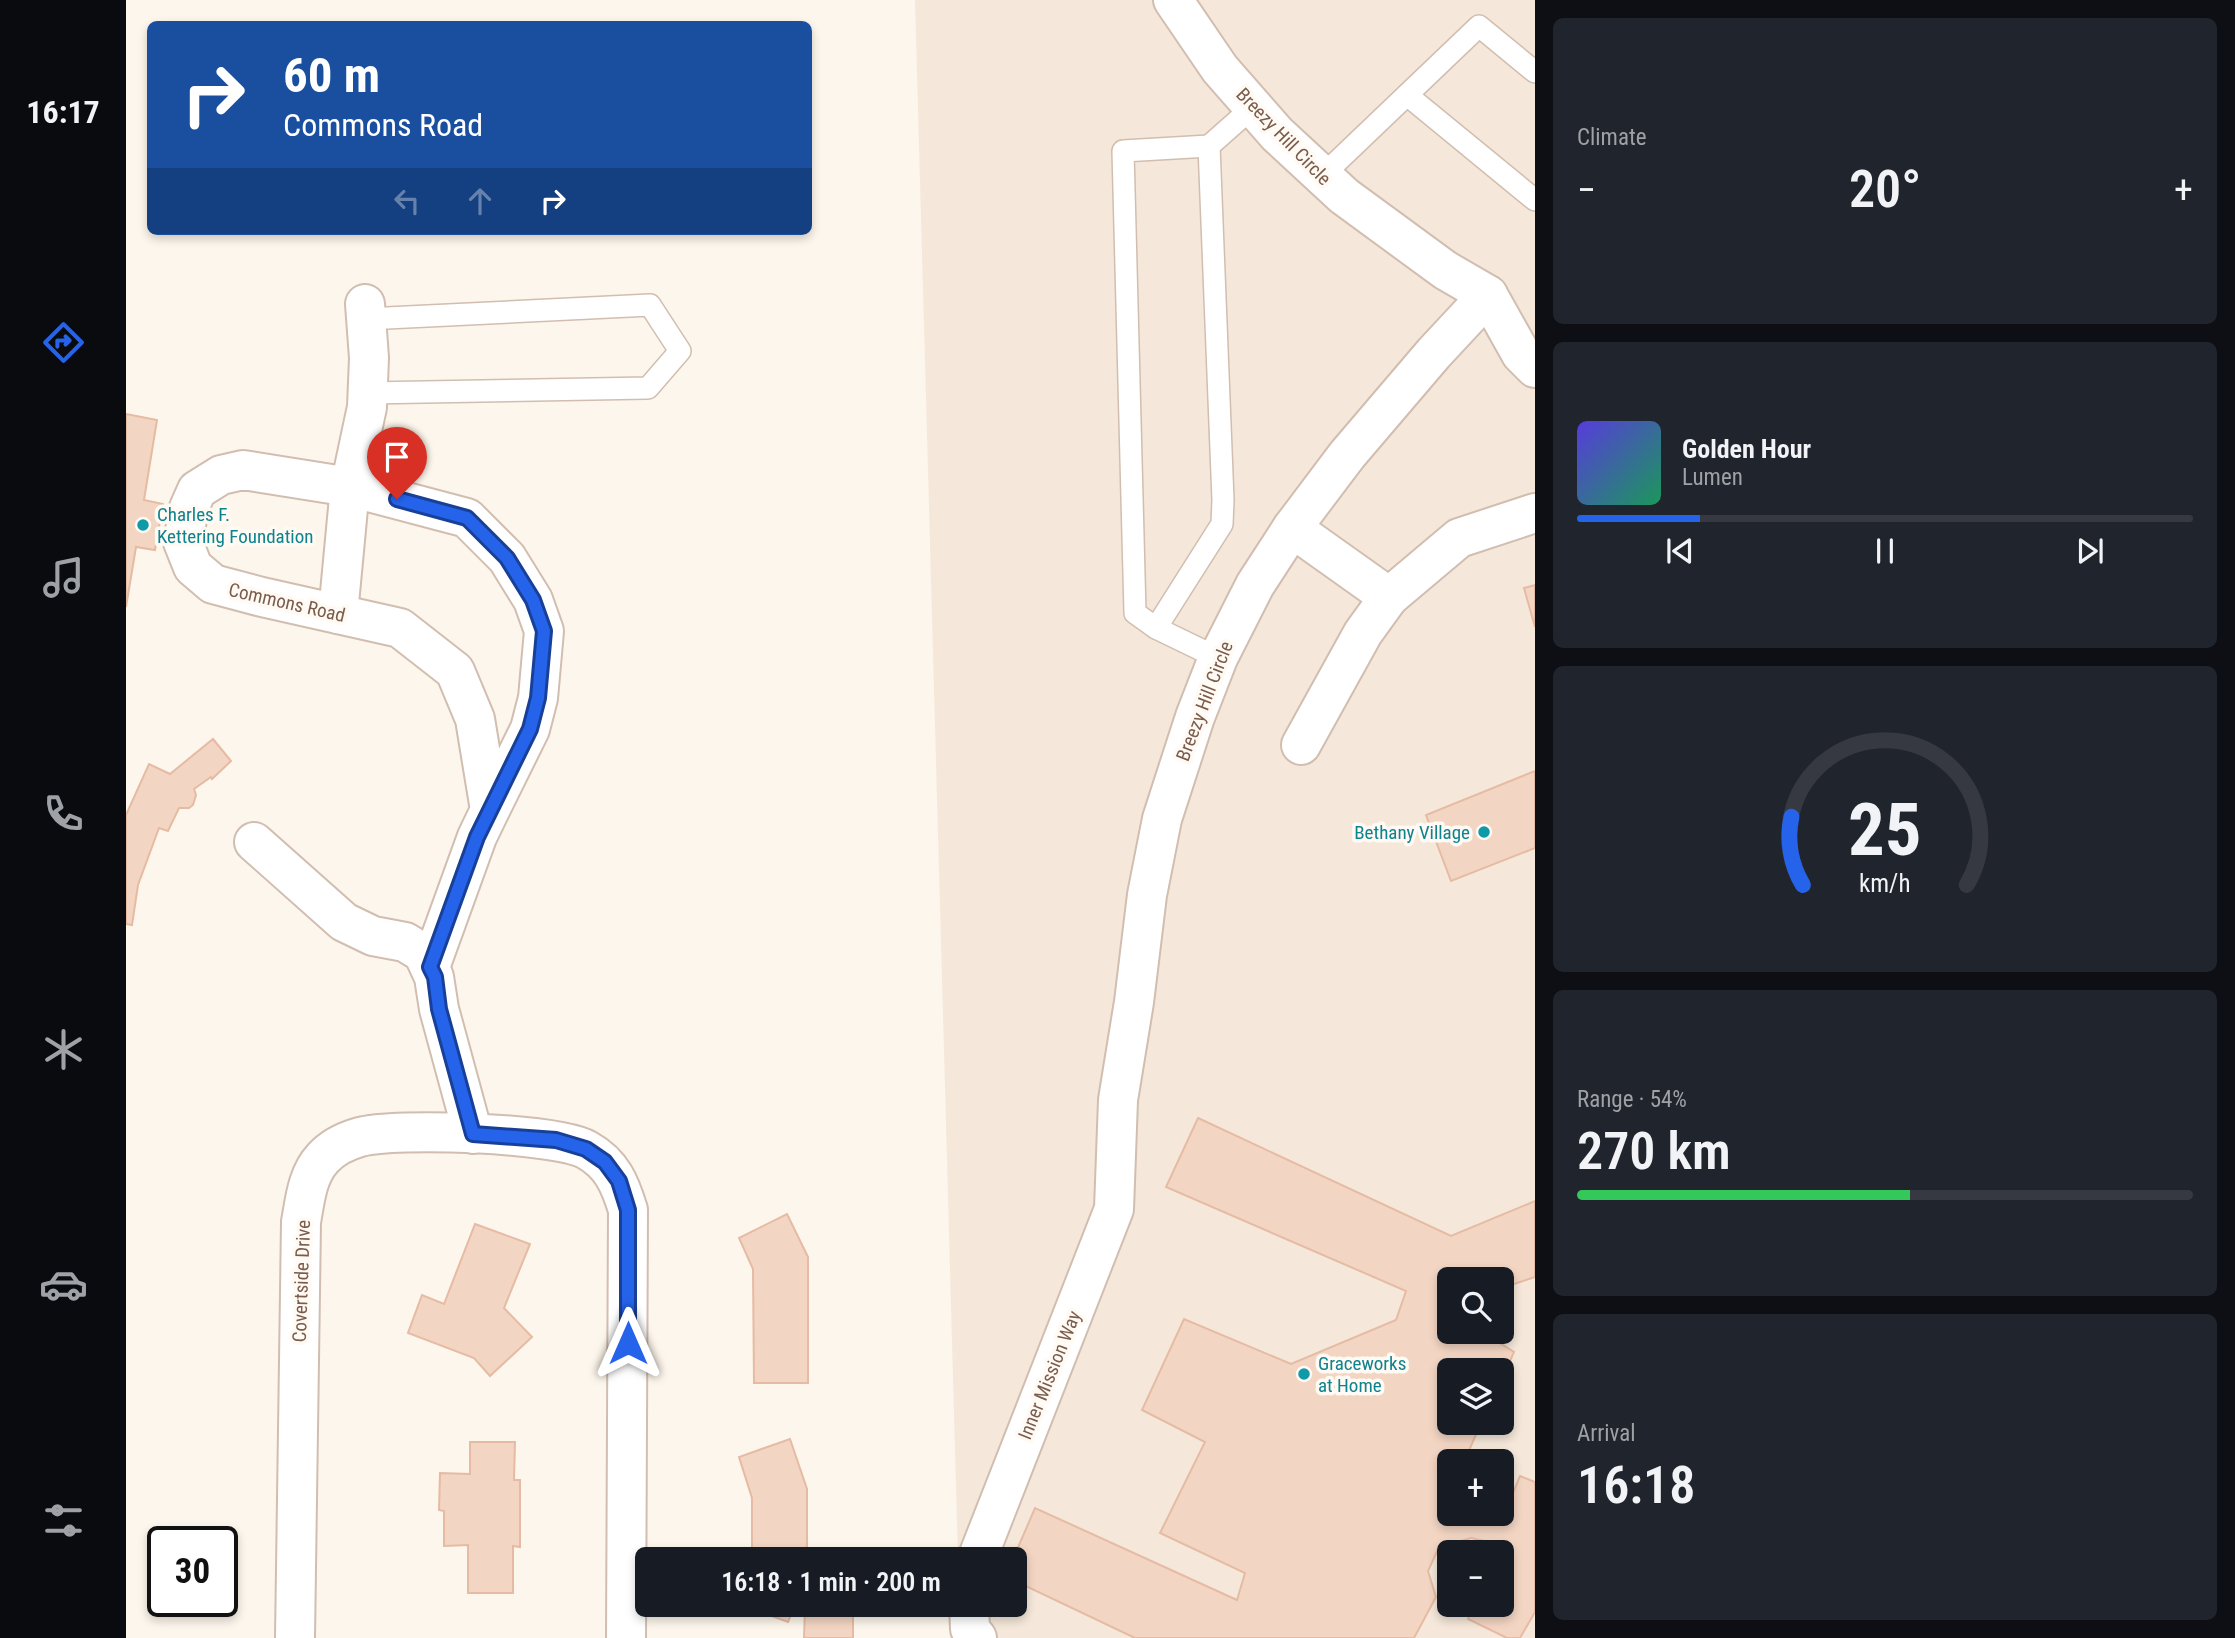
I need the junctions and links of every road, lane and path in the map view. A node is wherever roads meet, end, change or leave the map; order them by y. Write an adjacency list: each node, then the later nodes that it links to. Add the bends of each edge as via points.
1 (1173, 0): 4 (street, Breezy Hill Circle, via 1220,69)
2 (1535, 72): 3 (lane, via 1479,26)
3 (1407, 95): 6 (lane); 7 (lane)
4 (1253, 107): 5 (lane); 6 (street, Breezy Hill Circle)
5 (1209, 146): 17 (lane, via 1222,524); 17 (lane, via 1123,151 1136,613)
6 (1322, 176): 8 (street, Breezy Hill Circle, via 1445,270)
7 (1535, 200)
8 (1488, 295): 10 (street, via 1521,354); 14 (street, Breezy Hill Circle, via 1347,455)
9 (365, 312): 11 (street); 11 (lane, via 650,306 680,351 648,388)
10 (1535, 368)
11 (368, 393): 12 (street)
12 (350, 487): 16 (street); 16 (street, Commons Road, via 243,470 221,475 197,490 188,508 183,542 193,567 213,584); 20 (street, Commons Road, via 467,518 507,558 533,600 544,631 538,698 530,729)
13 (1535, 513): 15 (street, via 1459,538)
14 (1292, 528): 15 (street); 18 (street, Breezy Hill Circle)
15 (1389, 597): 19 (street, via 1363,633)
16 (338, 614): 20 (street, Commons Road, via 400,628 455,671 475,719)
17 (1156, 628): 18 (lane)
18 (1218, 658): 24 (street, Breezy Hill Circle, via 1162,819 1147,895 1118,1100)
19 (1301, 745)
20 (490, 810): 22 (street, Commons Road)
21 (254, 842): 22 (street, via 344,922 373,936 405,942 423,953)
22 (430, 967): 23 (street)
23 (473, 1134): 27 (street, Covertside Drive, via 362,1136 341,1143 322,1158 308,1183 301,1222); 28 (street, Covertside Drive, via 556,1140 586,1149 605,1162 619,1181 628,1210)
24 (1114, 1190): 25 (street, Inner Mission Way, via 1114,1209)
25 (982, 1547)
26 (970, 1617): 29 (street, via 970,1629)
27 (295, 1638)
28 (625, 1638)
29 (977, 1638)

